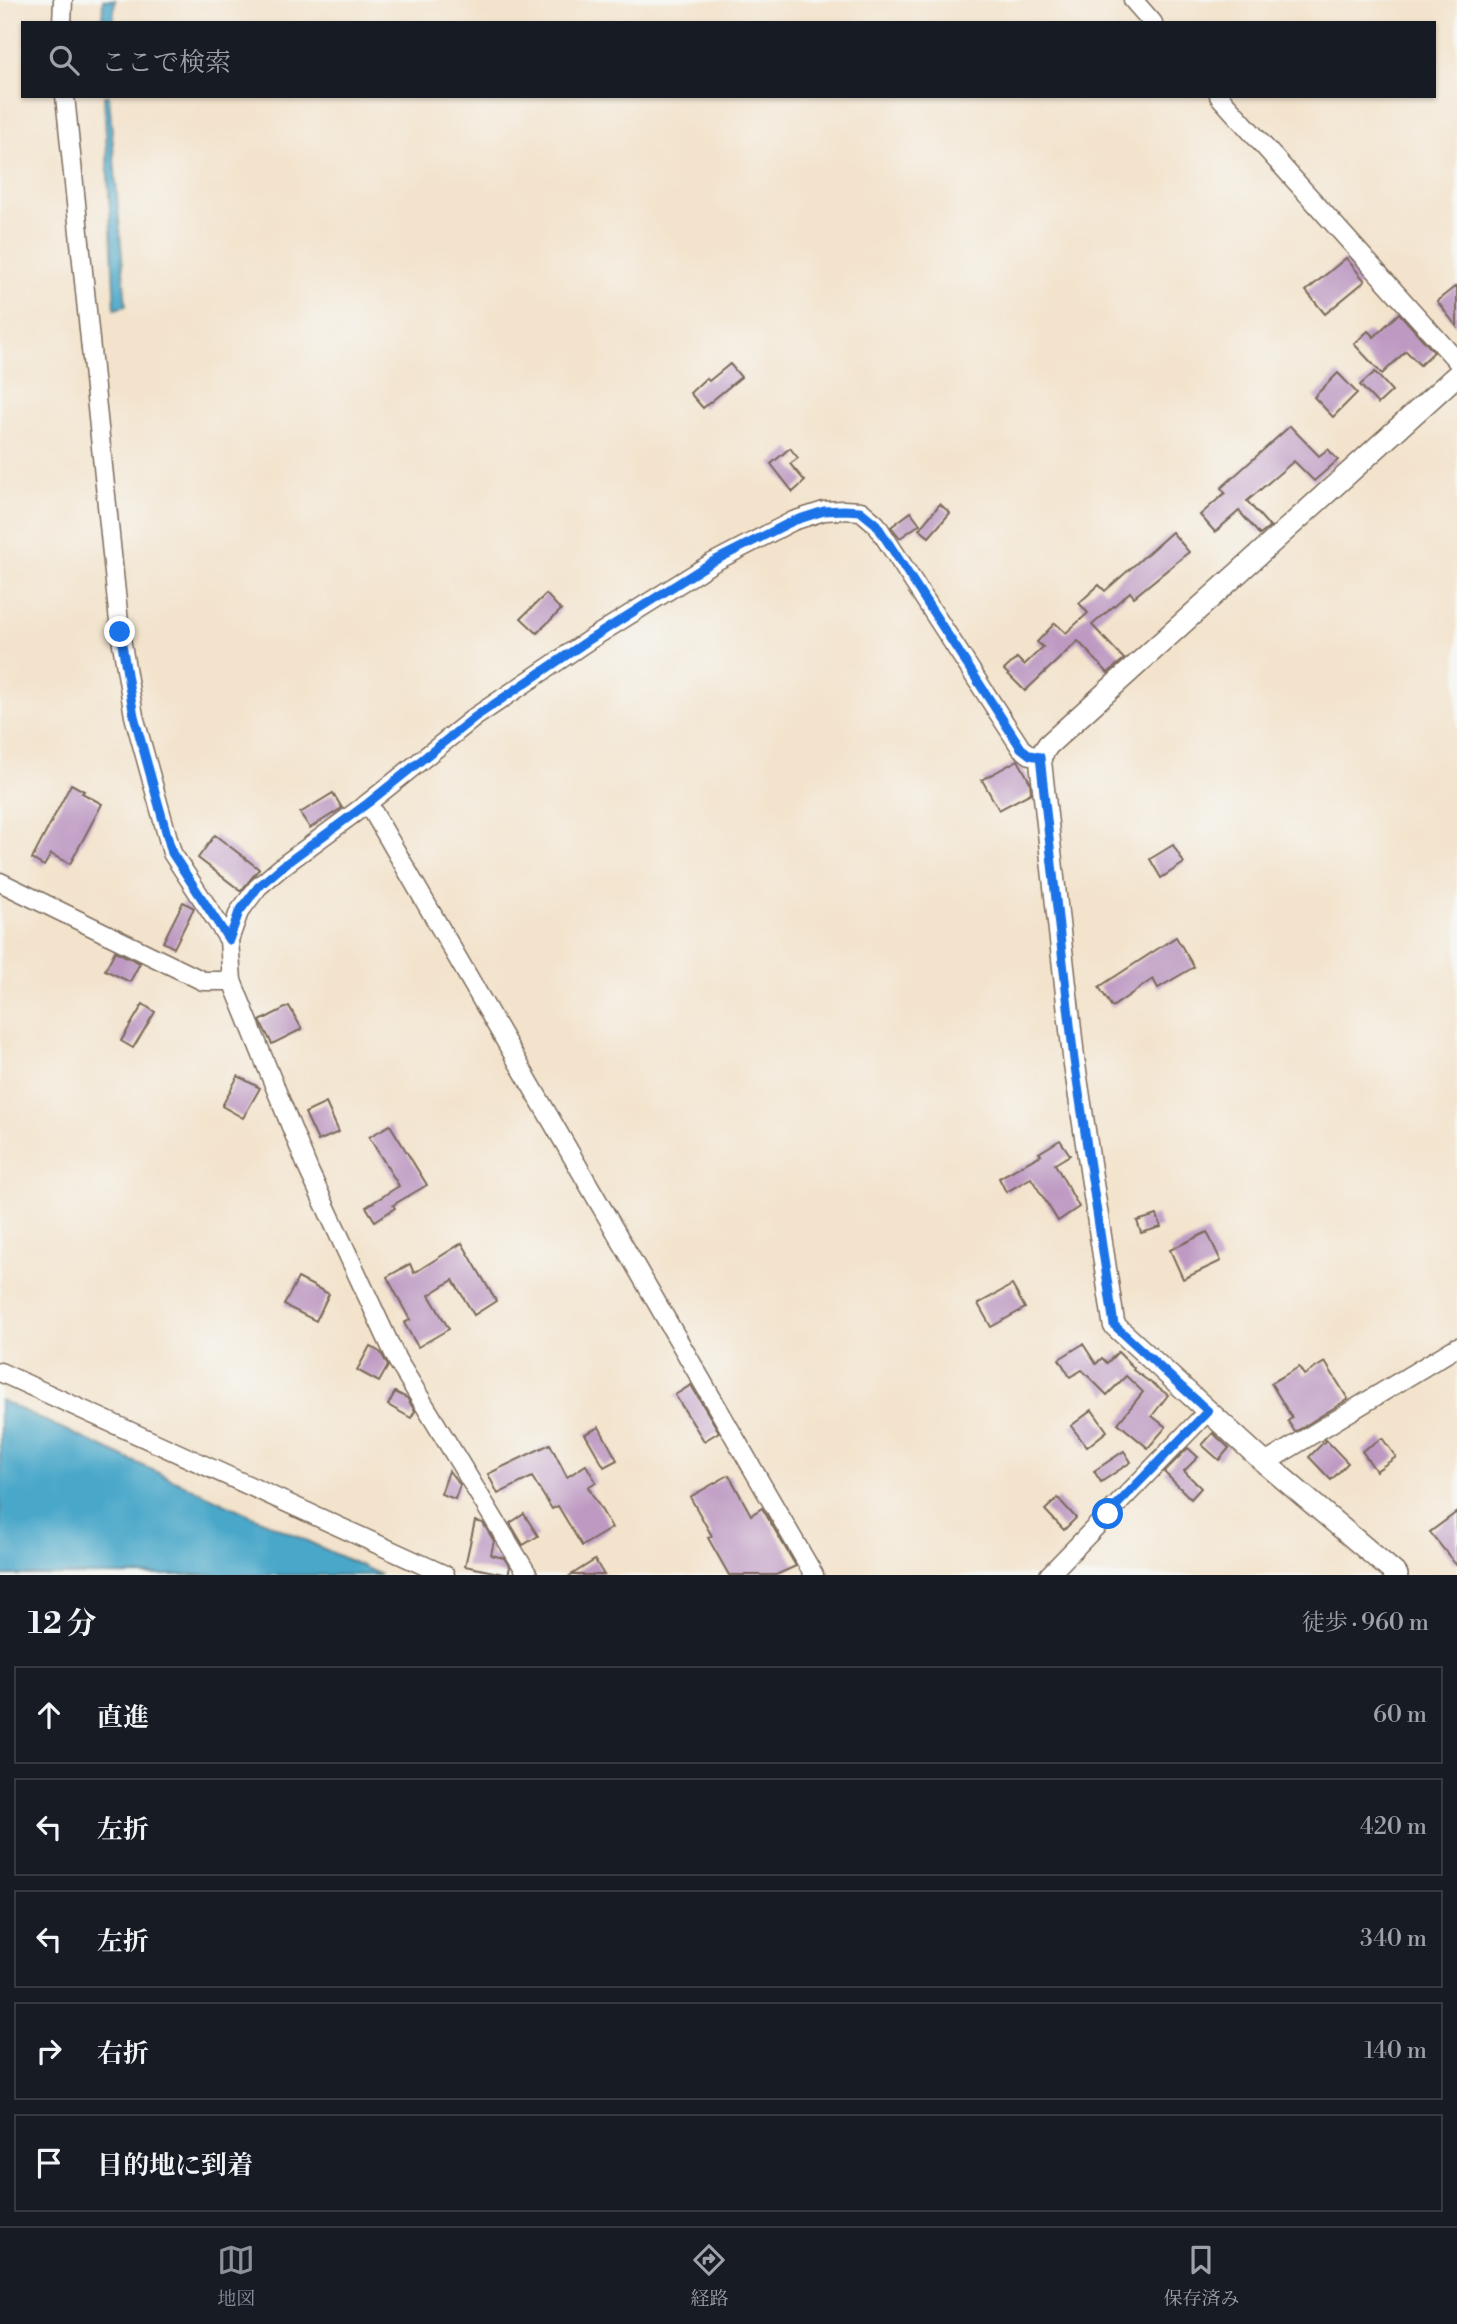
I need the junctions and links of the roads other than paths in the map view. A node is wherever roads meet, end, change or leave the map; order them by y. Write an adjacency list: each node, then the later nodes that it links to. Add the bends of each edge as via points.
1 (63, 0): 3 (street)
2 (1133, 0): 4 (street)
3 (62, 21)
4 (1151, 21)
5 (65, 98): 12 (street, via 118,620 134,716 172,853)
6 (1222, 98): 7 (street)
7 (1457, 361)
8 (1457, 375): 9 (street)
9 (1040, 757): 10 (street, via 1021,748 876,524 860,511 824,511 793,521 712,562 589,640 475,717); 16 (street, via 1074,1060 1114,1325)
10 (368, 803): 12 (street, via 258,887 239,912); 20 (street)
11 (0, 882): 13 (street, via 203,981)
12 (229, 940): 13 (street)
13 (232, 981): 19 (street, via 309,1171 397,1360)
14 (1457, 1347): 17 (street)
15 (0, 1372): 18 (street)
16 (1208, 1411): 17 (street); 21 (street)
17 (1265, 1463): 22 (street)
18 (445, 1575)
19 (528, 1575)
20 (814, 1575)
21 (1049, 1575)
22 (1396, 1575)

